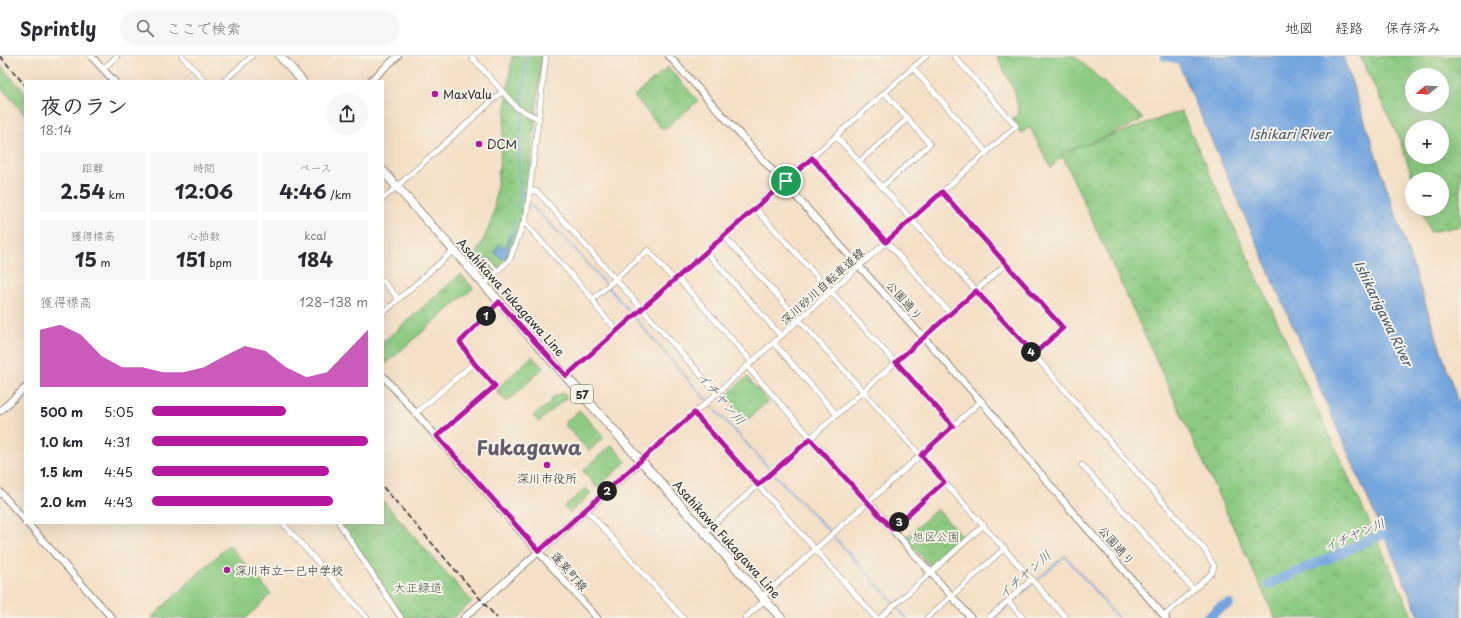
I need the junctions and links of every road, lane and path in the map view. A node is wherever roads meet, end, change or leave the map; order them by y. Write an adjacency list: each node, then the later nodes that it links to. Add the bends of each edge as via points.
1 (91, 56): 13 (street)
2 (117, 56): 13 (street)
3 (182, 56): 15 (street)
4 (252, 56): 16 (street)
5 (280, 56): 17 (main road)
6 (398, 56): 18 (street)
7 (471, 56): 19 (street)
8 (546, 56): 22 (street)
9 (669, 56): 28 (street, 公園通り)
10 (926, 56): 12 (street)
11 (954, 56): 24 (street, 深川砂川自転車道線, via 1016,126)
12 (913, 68): 20 (street); 24 (street)
13 (102, 69): 14 (street)
14 (113, 80)
15 (204, 80)
16 (225, 80)
17 (301, 80)
18 (371, 80)
19 (502, 92): 22 (street, via 516,108); 29 (street)
20 (885, 93): 21 (street); 23 (street)
21 (907, 118): 26 (street); 30 (street, via 930,144)
22 (539, 119): 31 (street)
23 (836, 136): 25 (street); 26 (street)
24 (987, 152): 32 (street, 深川砂川自転車道線)
25 (812, 158): 28 (street); 38 (street)
26 (859, 162): 30 (street)
27 (384, 172): 29 (main road, Asahikawa Fukagawa Line / 57)
28 (783, 184): 34 (street); 43 (street, 公園通り)
29 (397, 186): 33 (street); 39 (main road, Asahikawa Fukagawa Line / 57)
30 (882, 187): 35 (street)
31 (531, 190): 36 (street); 46 (street, via 537,191)
32 (942, 192): 35 (street, 深川砂川自転車道線); 42 (street)
33 (384, 198)
34 (755, 208): 37 (street); 50 (street)
35 (912, 219): 38 (street, 深川砂川自転車道線); 49 (street)
36 (524, 222): 44 (street, via 510,259); 52 (street)
37 (724, 236): 40 (street); 57 (street)
38 (886, 242): 43 (street, 深川砂川自転車道線); 56 (street)
39 (453, 251): 48 (main road, Asahikawa Fukagawa Line / 57); 51 (street)
40 (706, 252): 45 (street); 59 (street)
41 (485, 258): 44 (street)
42 (1006, 264): 49 (street); 62 (street, via 1063,328)
43 (859, 266): 50 (street, 深川砂川自転車道線); 60 (street, 公園通り)
44 (498, 272): 48 (street)
45 (676, 278): 46 (street, via 648,250); 54 (street); 63 (street)
46 (615, 280): 52 (street); 54 (street)
47 (384, 281): 51 (street)
48 (484, 285): 53 (main road, Asahikawa Fukagawa Line / 57)
49 (976, 291): 56 (street); 62 (street)
50 (832, 292): 57 (street, 深川砂川自転車道線); 64 (street)
51 (399, 299): 55 (street)
52 (593, 299): 58 (street, via 597,308)
53 (499, 302): 65 (street, via 460,342); 67 (main road, Asahikawa Fukagawa Line / 57)
54 (641, 308): 58 (street); 71 (street)
55 (384, 312)
56 (950, 313): 60 (street)
57 (799, 320): 59 (street, 深川砂川自転車道線); 70 (street)
58 (617, 330): 67 (street)
59 (781, 336): 61 (street, 深川砂川自転車道線)
60 (924, 337): 64 (street); 72 (street, 公園通り)
61 (774, 343): 63 (street, 深川砂川自転車道線); 76 (street)
62 (1034, 354): 100 (street, via 1205,550 1214,566 1212,573)
63 (752, 362): 66 (street, 深川砂川自転車道線)
64 (896, 362): 70 (street); 77 (street)
65 (474, 363): 74 (street); 78 (street, via 495,386)
66 (747, 366): 71 (street, 深川砂川自転車道線); 79 (street)
67 (566, 376): 81 (main road, Asahikawa Fukagawa Line / 57)
68 (384, 377): 74 (street, 蓬莱町線)
69 (24, 389): 73 (street)
70 (864, 392): 76 (street); 80 (street)
71 (717, 393): 75 (street, 深川砂川自転車道線)
72 (981, 401): 77 (street); 104 (street, 公園通り, via 1069,508)
73 (0, 411)
74 (416, 413): 78 (street, 蓬莱町線)
75 (694, 413): 81 (street, 深川砂川自転車道線); 84 (street)
76 (837, 415): 79 (street)
77 (953, 426): 80 (street)
78 (437, 436): 97 (street, 蓬莱町線)
79 (810, 439): 84 (street); 86 (street)
80 (921, 455): 83 (street); 86 (street)
81 (641, 460): 87 (street); 94 (main road, Asahikawa Fukagawa Line / 57)
82 (1082, 465): 100 (street)
83 (944, 482): 92 (street); 93 (street)
84 (758, 485): 94 (street); 96 (street)
85 (0, 492): 88 (street)
86 (868, 502): 93 (street); 96 (street)
87 (586, 510): 97 (street); 110 (street)
88 (24, 519)
89 (28, 524): 105 (street)
90 (284, 524): 106 (street)
91 (340, 524): 107 (street)
92 (984, 525): 95 (street); 98 (street)
93 (892, 529): 98 (street)
94 (705, 532): 102 (main road, Asahikawa Fukagawa Line / 57)
95 (1005, 548): 99 (street); 101 (street)
96 (814, 549): 102 (street); 113 (street)
97 (539, 551): 108 (street); 109 (street, 蓬莱町線)
98 (931, 573): 101 (street); 114 (street)
99 (1032, 579): 103 (street); 119 (street)
100 (1193, 589): 104 (street)
101 (951, 596): 115 (street); 116 (street)
102 (764, 598): 111 (street); 112 (main road, Asahikawa Fukagawa Line / 57)
103 (1008, 601): 117 (street); 118 (street)
104 (1164, 617)
105 (112, 618)
106 (367, 618)
107 (401, 618)
108 (464, 618)
109 (597, 618)
110 (683, 618)
111 (745, 618)
112 (781, 618)
113 (876, 618)
114 (880, 618)
115 (927, 618)
116 (971, 618)
117 (989, 618)
118 (1022, 618)
119 (1066, 618)

